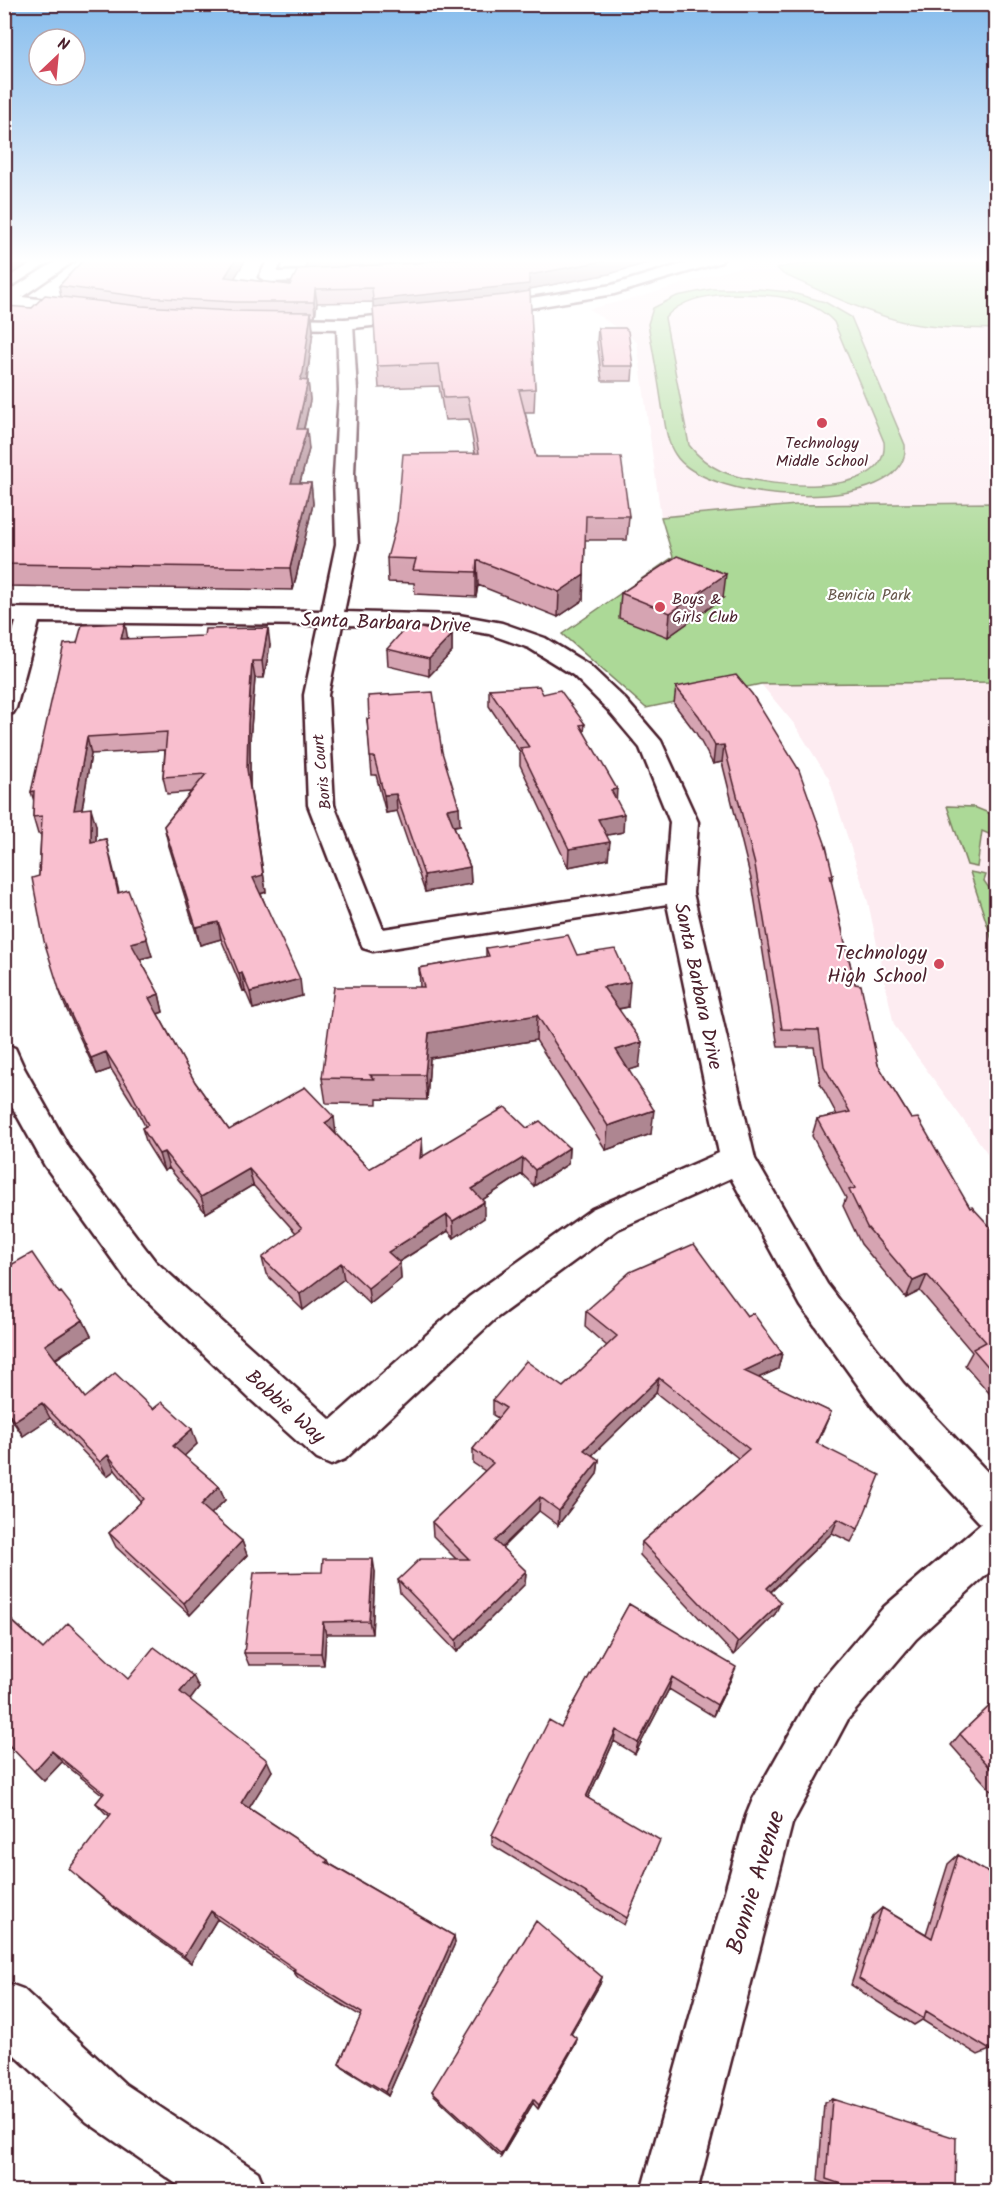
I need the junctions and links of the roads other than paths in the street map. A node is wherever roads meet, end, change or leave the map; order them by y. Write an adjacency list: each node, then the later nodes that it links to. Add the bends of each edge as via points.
1 (347, 361): 3 (street, Boris Court, via 346,544)
2 (17, 616): 3 (street, Santa Barbara Drive); 4 (street)
3 (332, 619): 5 (street, Santa Barbara Drive, via 414,619 494,628 537,643 581,670 652,746 684,822); 5 (street, Boris Court, via 316,695 321,805 373,941)
4 (4, 708)
5 (679, 893): 7 (street, Santa Barbara Drive)
6 (4, 1056): 7 (street, Bobbie Way, via 57,1158 142,1272 331,1446 482,1308 605,1218)
7 (738, 1160): 8 (street, Santa Barbara Drive, via 814,1295 889,1396)
8 (996, 1510)
9 (996, 1538): 12 (street, Bonnie Avenue, via 900,1623 832,1703 770,1816)
10 (4, 2008): 11 (street, via 106,2103)
11 (238, 2192)
12 (669, 2192)

